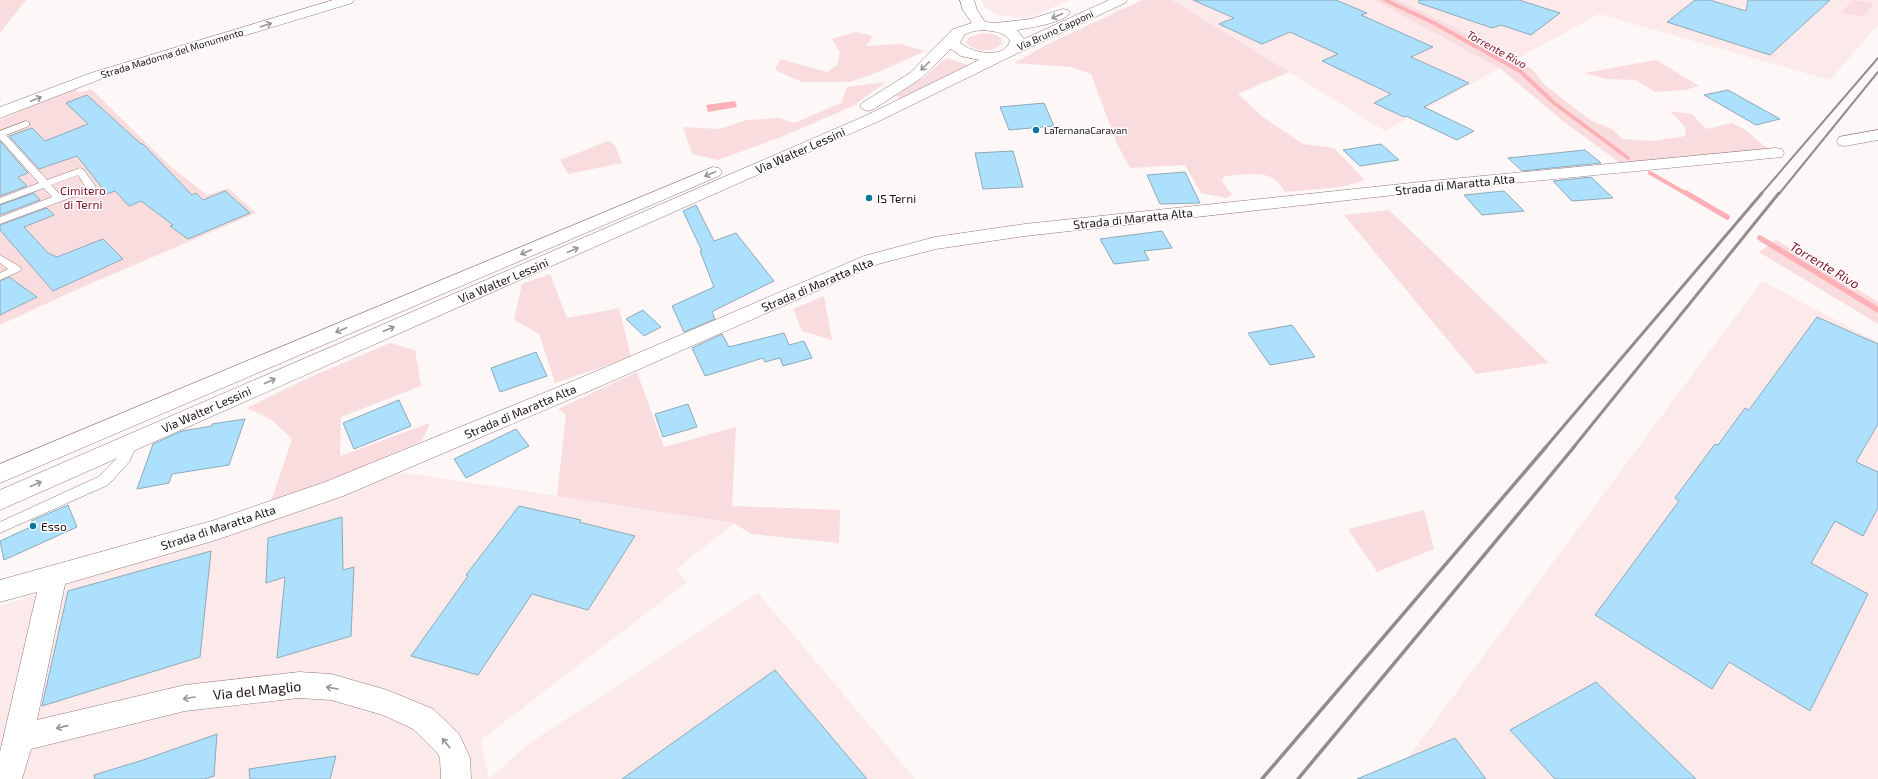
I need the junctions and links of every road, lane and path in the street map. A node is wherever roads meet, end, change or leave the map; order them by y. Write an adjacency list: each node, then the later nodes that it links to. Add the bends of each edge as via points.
1 (347, 0): 8 (main road, Strada Madonna del Monumento, one-way to 1, via 96,76)
2 (967, 0): 5 (main road, via 970,10)
3 (1093, 0): 5 (main road, Via Bruno Capponi, one-way to 5, via 1052,18 1016,26)
4 (1120, 0): 7 (main road, Via Bruno Capponi)
5 (988, 27): 6 (main road, Via Bruno Capponi, via 962,30); 7 (main road, via 1012,33 1016,37 1016,46)
6 (953, 39): 7 (main road, via 953,44 964,53 984,56); 21 (main road, Via Walter Lessini, one-way to 21, via 915,76 873,104)
7 (1008, 52): 20 (main road, Via Walter Lessini, one-way to 7, via 864,122)
8 (0, 113)
9 (26, 124): 10 (lane)
10 (0, 134): 14 (lane)
11 (1878, 135): 12 (main road)
12 (1845, 141)
13 (1776, 153): 24 (main road, Strada di Maratta Alta, via 1414,188 1026,230 935,243 871,260 586,384 334,489 216,530)
14 (45, 184): 15 (lane); 15 (lane, via 80,171 91,187); 16 (lane)
15 (58, 198): 17 (lane)
16 (0, 201)
17 (0, 221)
18 (0, 258): 19 (lane, via 16,269)
19 (0, 277)
20 (133, 441): 22 (main road, Via Walter Lessini, one-way to 20); 23 (lane, via 124,458 103,481)
21 (0, 474)
22 (0, 500)
23 (0, 528)
24 (53, 577): 25 (main road, Strada di Maratta Alta); 26 (main road)
25 (0, 592)
26 (19, 738): 27 (main road); 28 (main road, Via del Maglio, one-way to 26, via 455,758 449,744 423,719 387,703 331,687 299,685 186,698)
27 (7, 779)
28 (456, 779)

